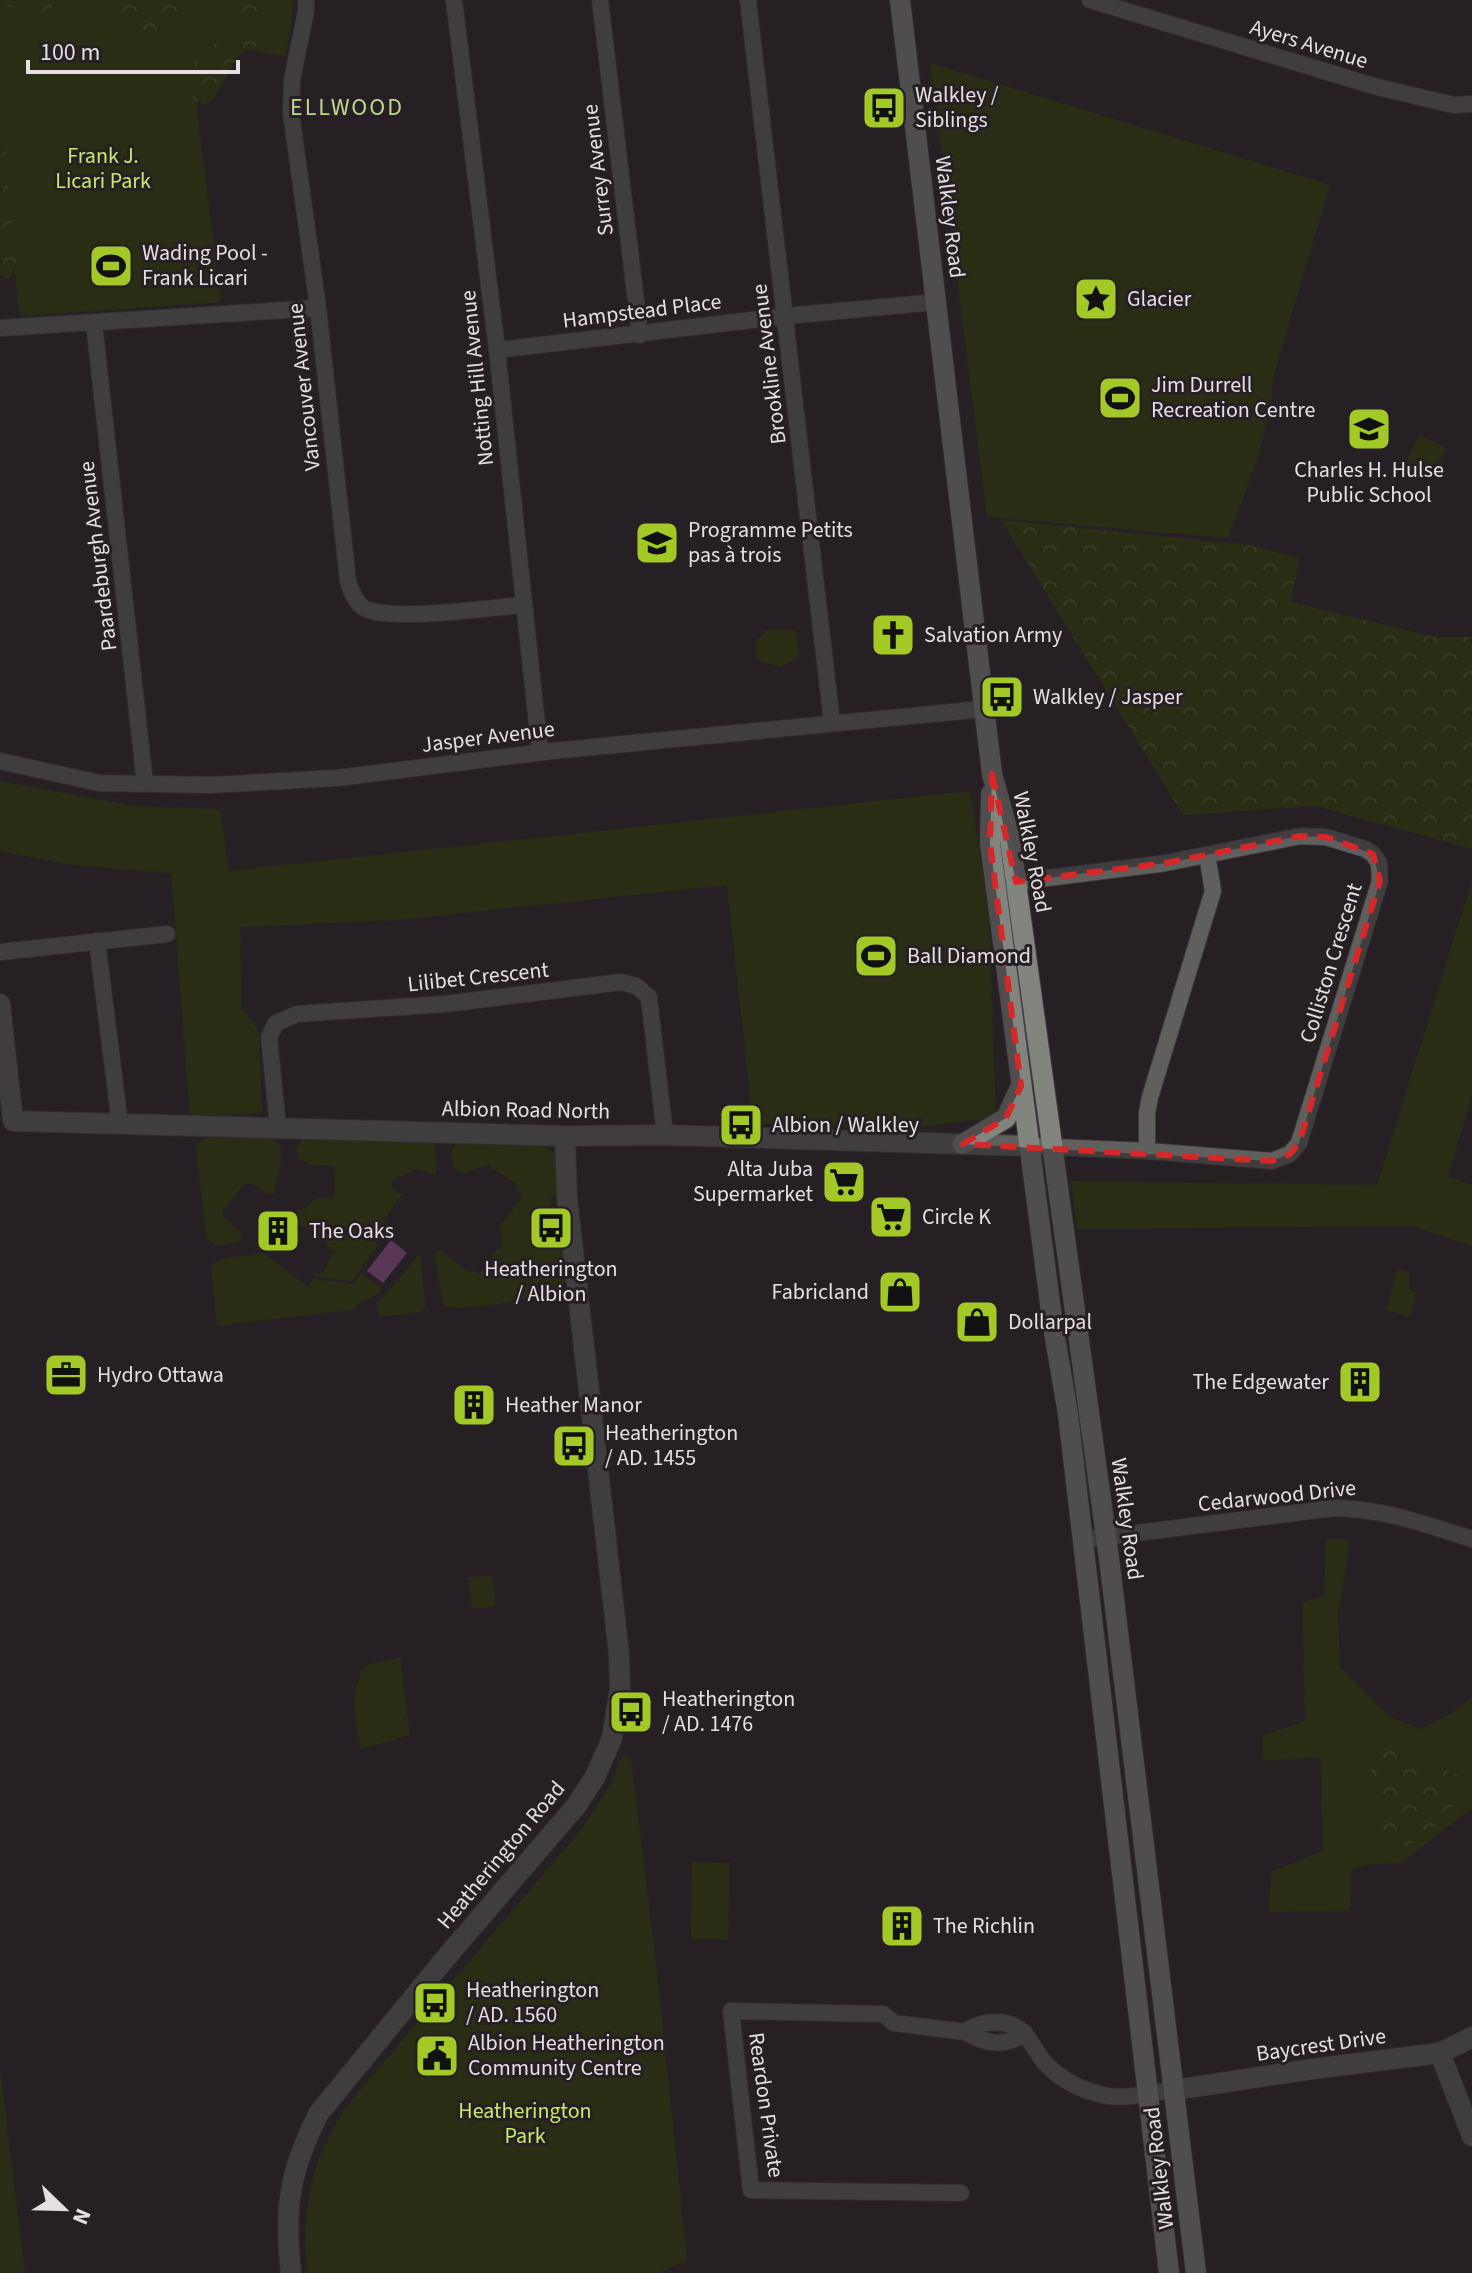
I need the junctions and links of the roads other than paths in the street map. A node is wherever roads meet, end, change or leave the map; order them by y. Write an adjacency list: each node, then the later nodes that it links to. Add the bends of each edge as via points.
1 (306, 0): 9 (street, Vancouver Avenue, via 291,113)
2 (454, 0): 14 (street, Notting Hill Avenue)
3 (600, 0): 13 (street, Surrey Avenue)
4 (748, 0): 10 (street, Brookline Avenue)
5 (900, 0): 8 (main road, Walkley Road)
6 (1090, 0): 7 (street, Ayers Avenue, via 1377,87 1454,105)
7 (1472, 104)
8 (936, 302): 10 (street, Hampstead Place); 16 (main road, Walkley Road)
9 (318, 308): 11 (street); 15 (street, Vancouver Avenue, via 353,595 374,612)
10 (786, 316): 13 (street, Hampstead Place); 17 (street, Brookline Avenue)
11 (94, 323): 12 (street); 21 (street, Paardeburgh Avenue)
12 (0, 328)
13 (640, 335): 14 (street, Hampstead Place)
14 (497, 350): 15 (street, Notting Hill Avenue)
15 (522, 605): 18 (street, Notting Hill Avenue)
16 (983, 709): 17 (street, Jasper Avenue); 20 (main road, Walkley Road)
17 (832, 723): 18 (street, Jasper Avenue)
18 (540, 752): 21 (street, Jasper Avenue, via 337,778)
19 (0, 761): 21 (street, Jasper Avenue, via 99,783)
20 (992, 774): 23 (main road, Walkley Road); 28 (main road, Walkley Road, via 990,843)
21 (145, 784)
22 (1207, 855): 23 (street, Colliston Crescent); 37 (street, via 1213,891 1150,1097); 37 (street, Colliston Crescent, via 1300,836 1326,837 1373,854 1380,881 1299,1143 1290,1154 1272,1161)
23 (1016, 882): 36 (main road, Walkley Road)
24 (167, 934): 25 (street)
25 (97, 941): 26 (street); 30 (street)
26 (0, 952)
27 (0, 1004): 29 (street)
28 (1021, 1086): 34 (main road, via 1006,1118); 35 (main road, Walkley Road)
29 (7, 1121): 30 (street, Albion Road North)
30 (120, 1124): 31 (street, Albion Road North)
31 (278, 1127): 32 (street, Lilibet Crescent, via 269,1037 276,1023 297,1014 445,1004 621,982 649,997); 33 (street, Albion Road North)
32 (665, 1135): 33 (street, Albion Road North); 34 (street, Albion Road North)
33 (565, 1136): 48 (street, Heatherington Road, via 568,1212 619,1654 612,1738 576,1806 319,2113 289,2194)
34 (963, 1144): 35 (street, Albion Road North)
35 (1029, 1146): 36 (street, Albion Road North); 40 (main road, Walkley Road)
36 (1051, 1146): 37 (street, Colliston Crescent); 38 (main road, Walkley Road)
37 (1147, 1151)
38 (1106, 1537): 39 (street, Cedarwood Drive, via 1334,1508 1397,1515); 40 (street, Cedarwood Drive); 43 (main road, Walkley Road)
39 (1472, 1539)
40 (1082, 1540): 44 (main road, Walkley Road)
41 (1472, 2037): 42 (street, Baycrest Drive)
42 (1440, 2053): 43 (street, Baycrest Drive); 45 (street)
43 (1174, 2090): 44 (street, Reardon Private); 47 (main road, Walkley Road)
44 (1148, 2094): 46 (street, Reardon Private, via 1101,2095 1070,2083 1046,2064 1025,2033 1011,2025 975,2024 965,2032 894,2023 883,2014 731,2011 751,2190); 49 (main road, Walkley Road)
45 (1472, 2136)
46 (961, 2193)
47 (1196, 2271)
48 (291, 2273)
49 (1169, 2273)

